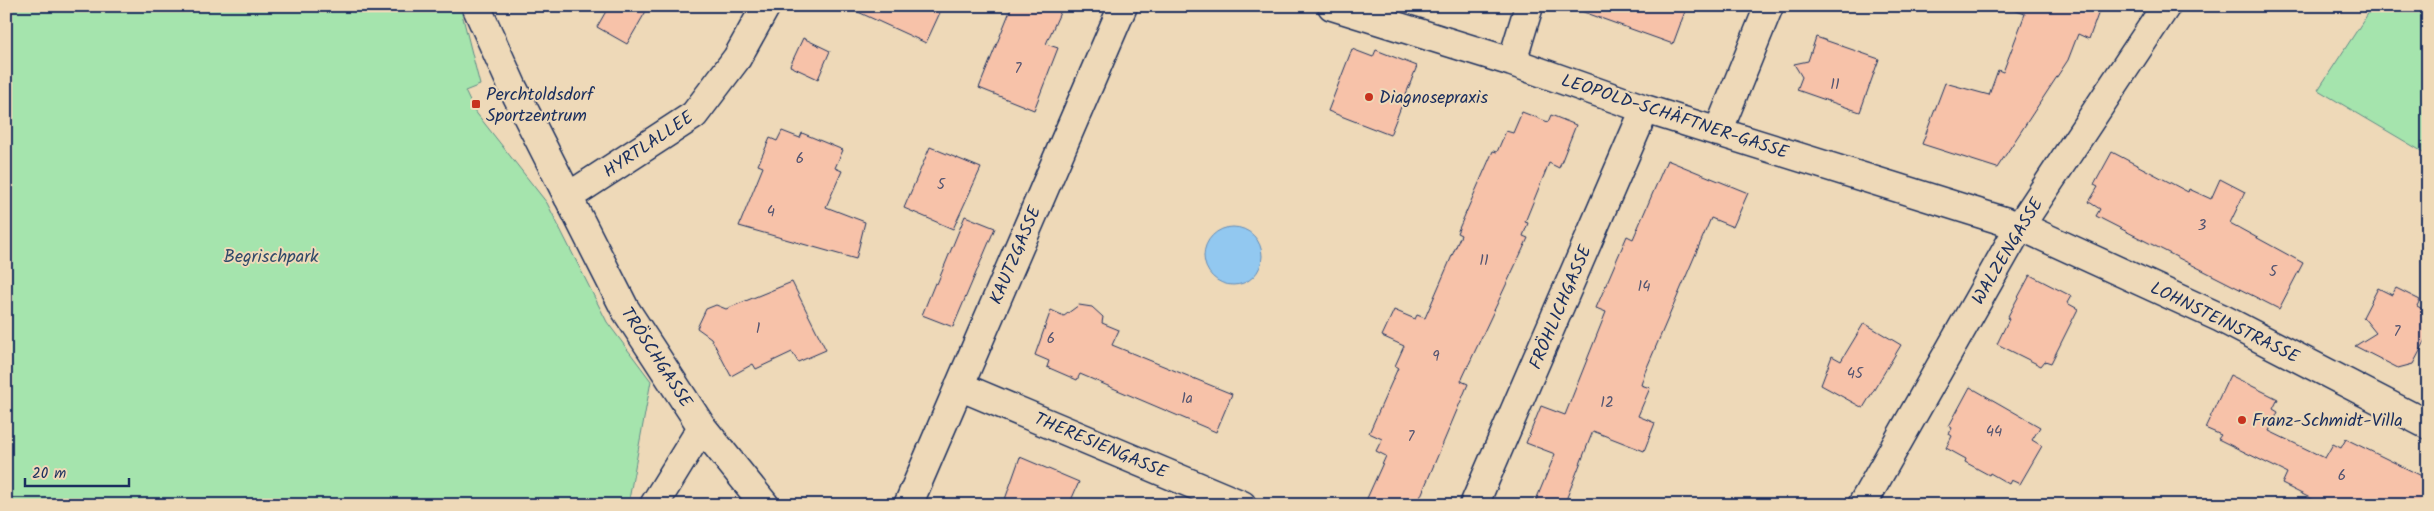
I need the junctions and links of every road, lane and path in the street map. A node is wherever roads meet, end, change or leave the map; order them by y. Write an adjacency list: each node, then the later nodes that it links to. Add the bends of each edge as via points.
1 (476, 6): 11 (street, TRÖSCHGASSE)
2 (766, 6): 11 (street, HYRTLALLEE, via 737,58 694,115)
3 (1122, 6): 13 (street, KAUTZGASSE)
4 (1332, 6): 8 (street, LEOPOLD-SCHÄFTNER-GASSE)
5 (1529, 6): 8 (street)
6 (1770, 6): 10 (street)
7 (2166, 6): 12 (street, WALZENGASSE)
8 (1512, 62): 9 (street, LEOPOLD-SCHÄFTNER-GASSE)
9 (1645, 109): 10 (street, LEOPOLD-SCHÄFTNER-GASSE); 20 (street, FRÖHLICHGASSE)
10 (1718, 132): 12 (street, LEOPOLD-SCHÄFTNER-GASSE)
11 (568, 197): 15 (street, TRÖSCHGASSE, via 625,308)
12 (2020, 226): 14 (street, LOHNSTEINSTRASSE, via 2221,318); 21 (street, WALZENGASSE)
13 (959, 386): 18 (street, KAUTZGASSE); 19 (street, THERESIENGASSE)
14 (2428, 425)
15 (702, 427): 16 (street); 17 (street, TRÖSCHGASSE)
16 (654, 505)
17 (764, 505)
18 (908, 505)
19 (1242, 505)
20 (1474, 505)
21 (1862, 505)

